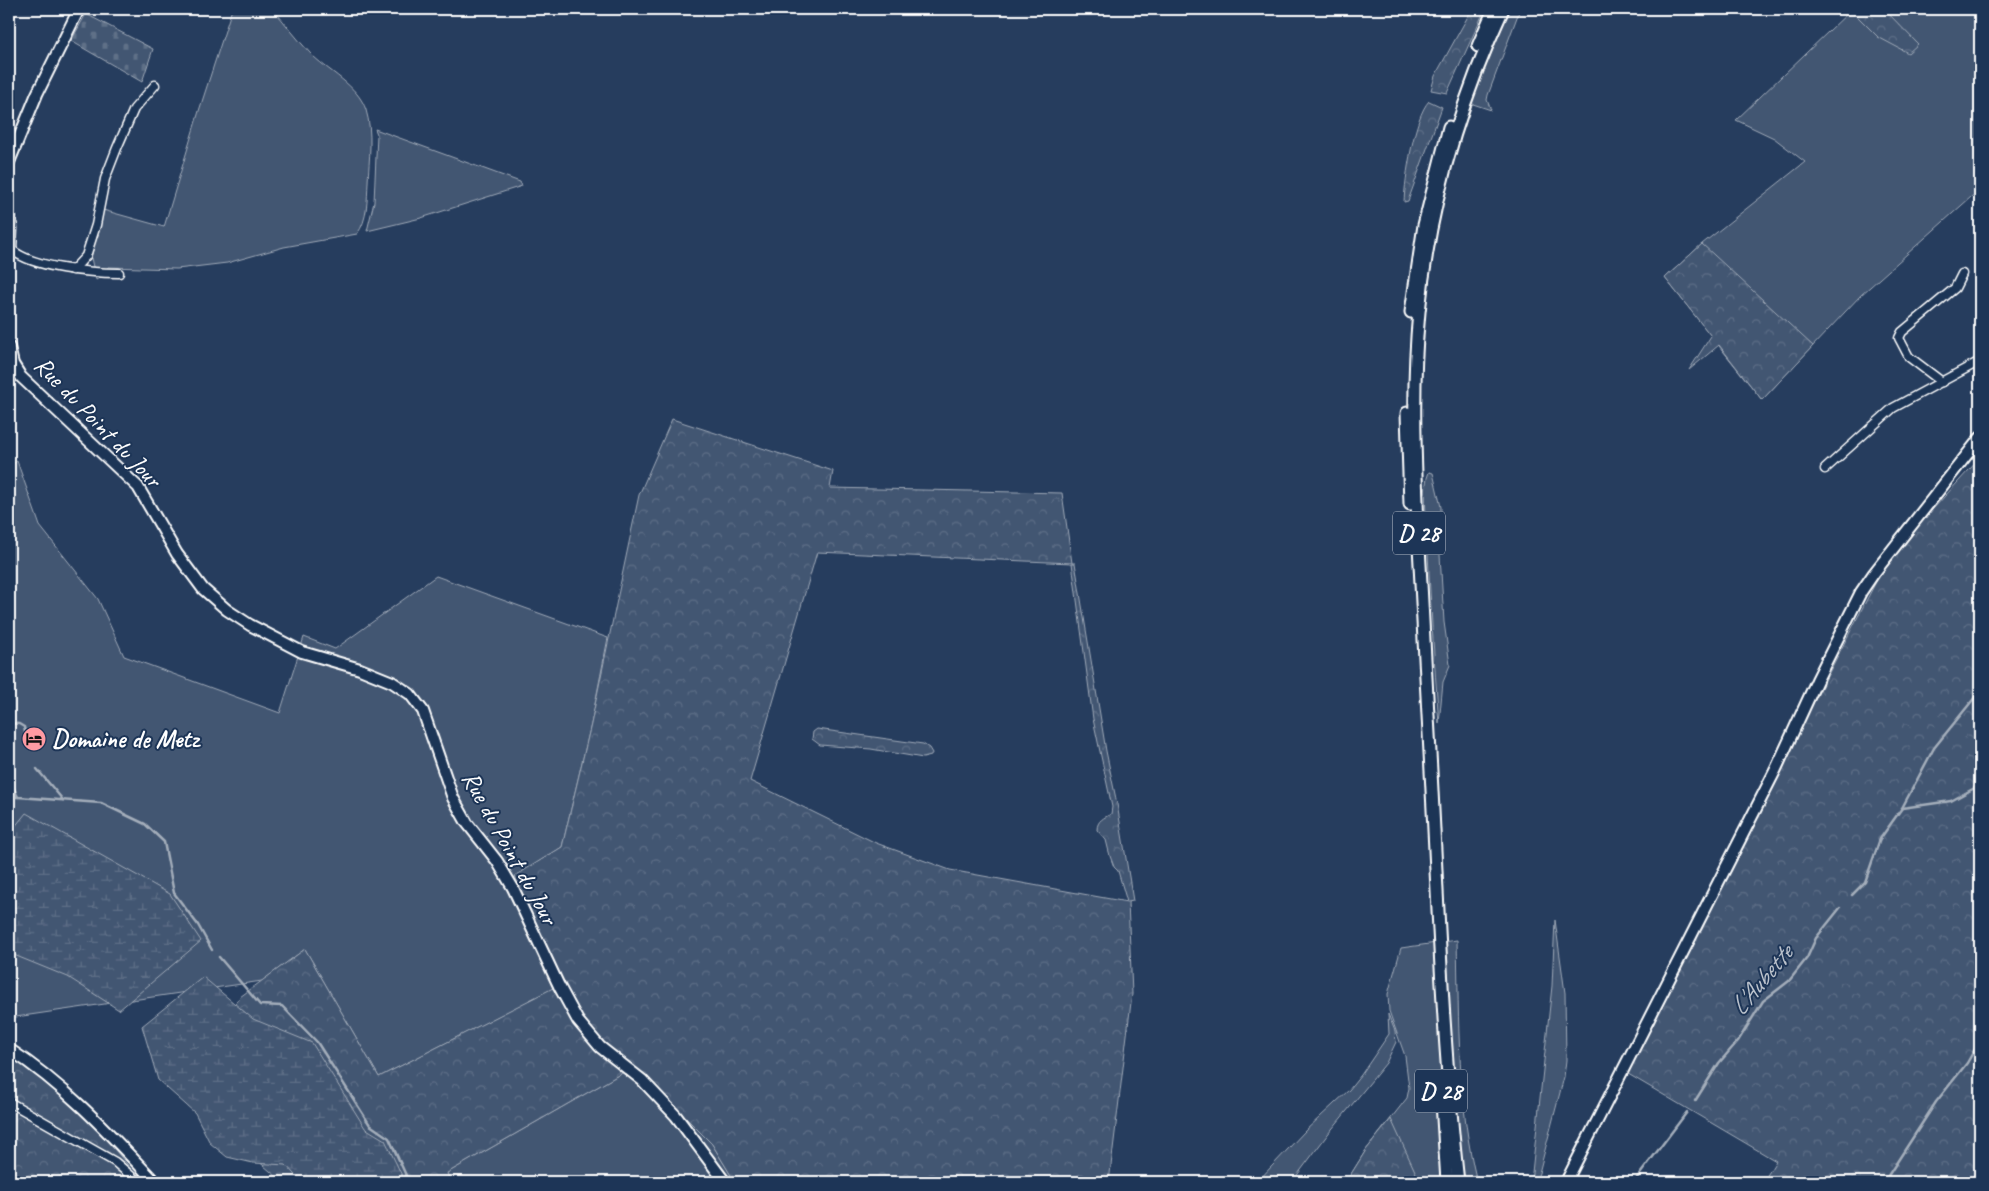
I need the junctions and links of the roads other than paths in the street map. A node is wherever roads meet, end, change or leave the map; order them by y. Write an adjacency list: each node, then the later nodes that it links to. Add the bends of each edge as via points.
1 (79, 9): 5 (street, via 37,94)
2 (1494, 9): 20 (main road, D 28, via 1444,142 1424,224 1408,359 1407,460)
3 (1503, 9): 21 (main road, D 28, via 1468,94 1441,186 1423,281 1415,380 1421,586 1448,1070)
4 (155, 86): 7 (street, via 134,109 105,179 86,256)
5 (9, 162)
6 (9, 206): 7 (street, via 12,250 21,257)
7 (73, 270): 8 (street)
8 (119, 273)
9 (1962, 274): 12 (street, via 1955,288 1899,338 1909,357)
10 (9, 347): 19 (street, Rue du Point du Jour, via 13,364 21,377 138,487 203,589 227,610 302,652 360,669 392,682 410,694 423,710 453,798 514,888 578,1021 600,1047 642,1080 676,1116)
11 (1980, 362): 12 (street)
12 (1942, 382): 14 (street, via 1893,408)
13 (1980, 438): 22 (street, via 1861,592 1776,768)
14 (1826, 469)
15 (9, 1049): 18 (street, via 53,1080)
16 (9, 1102): 17 (street, via 114,1162)
17 (138, 1182)
18 (155, 1182)
19 (725, 1182)
20 (1447, 1182)
21 (1458, 1182)
22 (1566, 1182)

